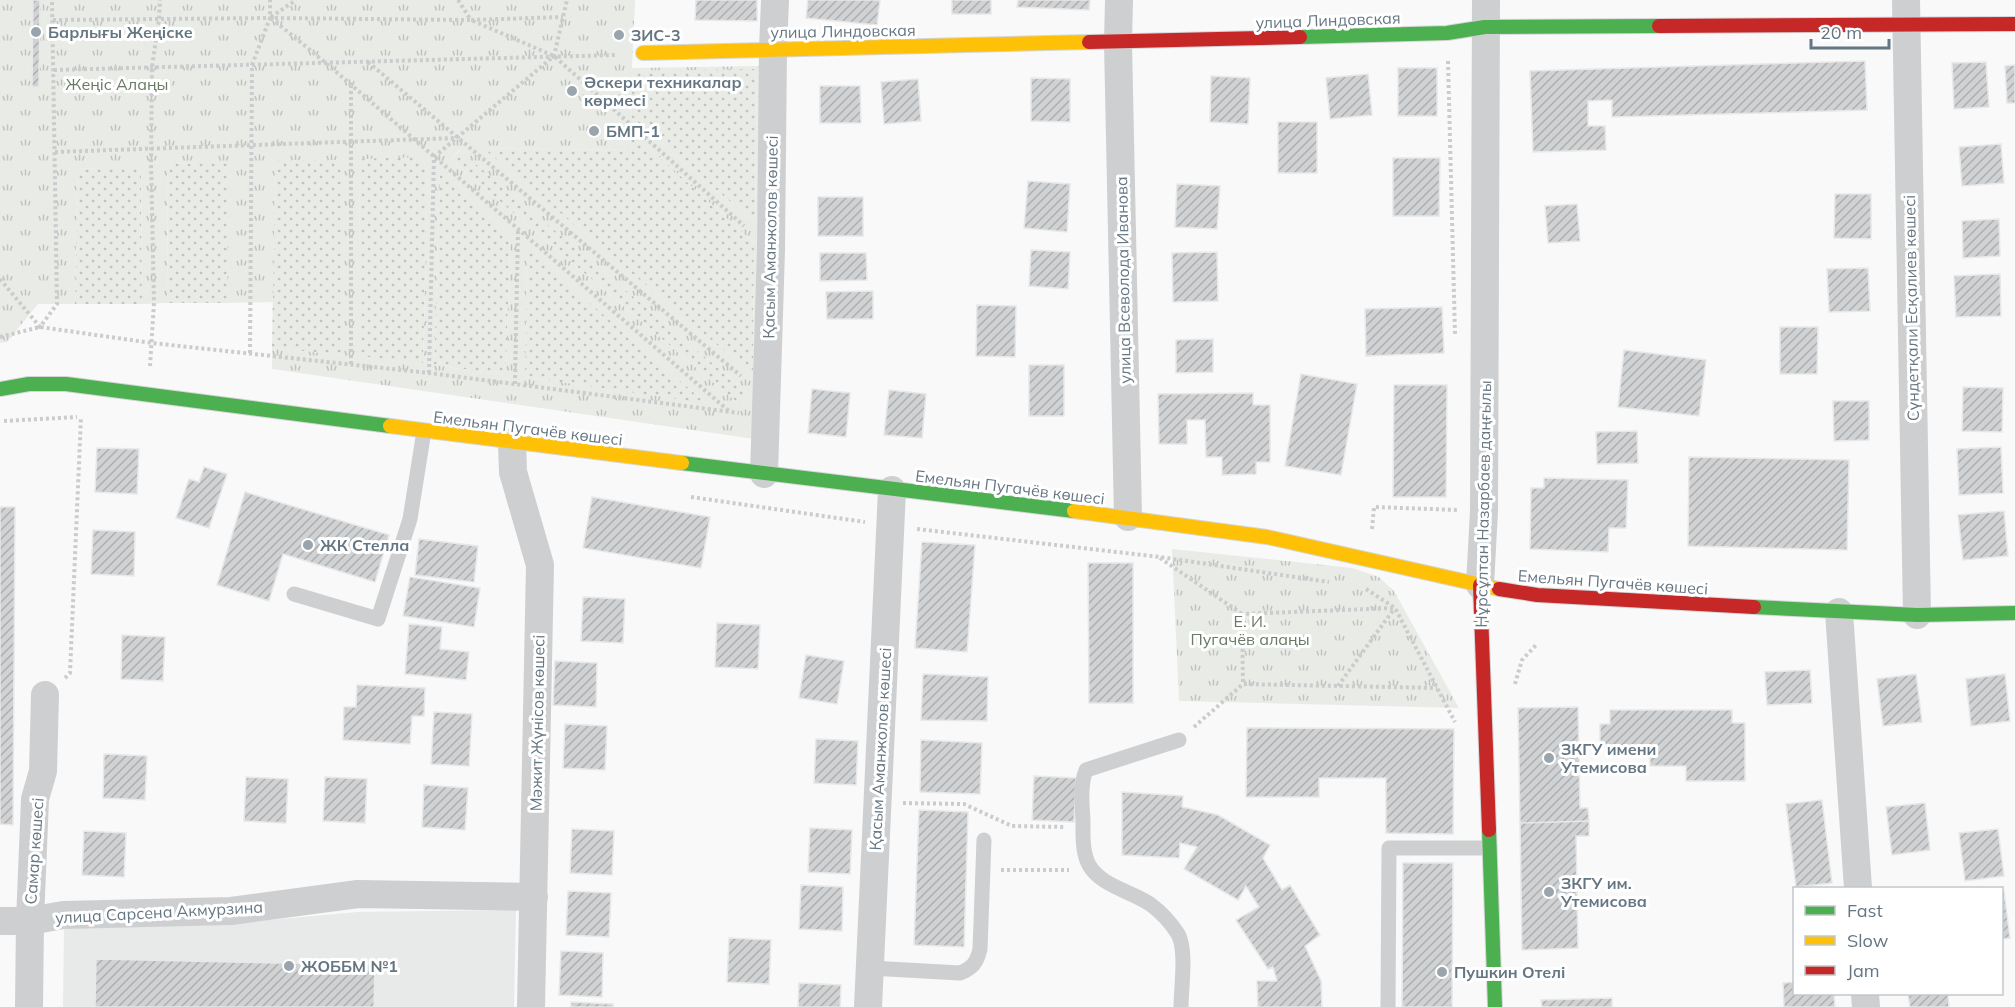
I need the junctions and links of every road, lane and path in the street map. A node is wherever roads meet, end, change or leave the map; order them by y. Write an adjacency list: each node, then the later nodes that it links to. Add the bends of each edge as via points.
1 (52, 0): 14 (path)
2 (160, 0): 13 (path)
3 (270, 0): 12 (path)
4 (296, 0): 12 (path)
5 (458, 0): 15 (path)
6 (567, 0): 11 (path)
7 (775, 0): 19 (street, Қасым Аманжолов көшесі)
8 (1119, 0): 18 (street, улица Всеволода Иванова)
9 (1905, 13): 10 (street, улица Линдовская); 16 (street, улица Линдовская); 66 (street, Сүндетқали Есқалиев көшесі)
10 (1485, 14): 17 (street, улица Линдовская); 59 (street, Нұрсұлтан Назарбаев даңғылы, via 1484,511)
11 (563, 17): 15 (path); 21 (path)
12 (270, 18): 13 (path); 15 (path); 23 (path); 24 (path)
13 (159, 19): 14 (path); 25 (path)
14 (53, 20): 26 (path)
15 (471, 20): 21 (path)
16 (2015, 24)
17 (1447, 33): 18 (street, улица Линдовская); 41 (path)
18 (1118, 43): 19 (street, улица Линдовская); 56 (street, улица Всеволода Иванова)
19 (773, 49): 20 (street, улица Линдовская); 36 (street, Қасым Аманжолов көшесі)
20 (643, 53): 21 (path)
21 (554, 56): 22 (path); 28 (path); 36 (path)
22 (367, 62): 23 (path); 28 (path)
23 (327, 64): 24 (path); 27 (path)
24 (252, 65): 25 (path); 31 (path)
25 (152, 67): 26 (path); 32 (path)
26 (54, 70): 33 (path)
27 (351, 85): 29 (path); 30 (path)
28 (457, 138): 29 (path); 34 (path); 48 (path)
29 (414, 139): 30 (path); 34 (path)
30 (351, 141): 31 (path); 43 (path)
31 (252, 145): 32 (path); 42 (path)
32 (151, 149): 33 (path); 40 (path)
33 (55, 152): 38 (path, via 57,304)
34 (434, 157): 35 (path); 45 (path)
35 (518, 229): 46 (path); 49 (path)
36 (771, 250): 48 (street, Қасым Аманжолов көшесі)
37 (0, 279): 38 (path)
38 (40, 327): 39 (path); 40 (path)
39 (0, 337)
40 (152, 343): 42 (path); 44 (path)
41 (1455, 343)
42 (250, 353): 43 (path)
43 (351, 364): 45 (path)
44 (150, 366)
45 (429, 374): 46 (path)
46 (515, 384): 49 (path)
47 (0, 389): 51 (street, Емельян Пугачёв көшесі, via 66,384)
48 (767, 407): 49 (path); 53 (street, Қасым Аманжолов көшесі)
49 (731, 413)
50 (0, 421): 72 (path, via 81,417 70,673)
51 (423, 431): 52 (street, Емельян Пугачёв көшесі); 61 (lane, via 410,519 378,619)
52 (512, 442): 53 (street, Емельян Пугачёв көшесі); 82 (street, Мәжит Жүнісов көшесі, via 513,472 540,565)
53 (764, 474): 54 (street, Емельян Пугачёв көшесі)
54 (892, 490): 56 (street, Емельян Пугачёв көшесі); 75 (street, Қасым Аманжолов көшесі)
55 (1459, 510): 57 (path, via 1374,507)
56 (1128, 517): 59 (street, Емельян Пугачёв көшесі, via 1268,537)
57 (1371, 538)
58 (1338, 583): 64 (path, via 1160,558)
59 (1480, 585): 63 (street, Емельян Пугачёв көшесі, via 1537,595); 78 (street, Нұрсұлтан Назарбаев даңғылы)
60 (1361, 587): 62 (path)
61 (294, 594)
62 (1395, 608): 64 (path); 69 (path); 70 (path)
63 (1839, 612): 66 (street, Емельян Пугачёв көшесі); 81 (street)
64 (1242, 614): 68 (path)
65 (2015, 614): 66 (street, Емельян Пугачёв көшесі)
66 (1917, 615)
67 (1538, 644): 71 (path, via 1522,660)
68 (1243, 684): 69 (path); 74 (path)
69 (1338, 687): 70 (path)
70 (1437, 688): 73 (path)
71 (1514, 688)
72 (45, 695): 84 (street, Самар көшесі, via 43,771 35,799)
73 (1458, 728)
74 (1179, 740): 76 (lane, via 1086,770)
75 (878, 803): 76 (path, via 964,804 1012,826); 85 (street, Қасым Аманжолов көшесі)
76 (1083, 827): 80 (lane, via 1083,842)
77 (984, 840): 79 (lane)
78 (1490, 848): 90 (lane, via 1389,848); 91 (street, Нұрсұлтан Назарбаев даңғылы)
79 (984, 869): 80 (path); 85 (lane, via 980,949 971,968 960,973)
80 (1094, 870): 89 (lane, via 1103,879 1150,904 1167,918 1179,936)
81 (1858, 887)
82 (534, 897): 84 (street, улица Сарсена Акмурзина, via 358,894 231,911 63,915); 87 (street, Мәжит Жүнісов көшесі)
83 (0, 921): 84 (street, улица Сарсена Акмурзина)
84 (30, 921): 86 (street, Самар көшесі)
85 (870, 968): 88 (street, Қасым Аманжолов көшесі)
86 (29, 1007)
87 (531, 1007)
88 (868, 1007)
89 (1181, 1007)
90 (1388, 1007)
91 (1495, 1007)

